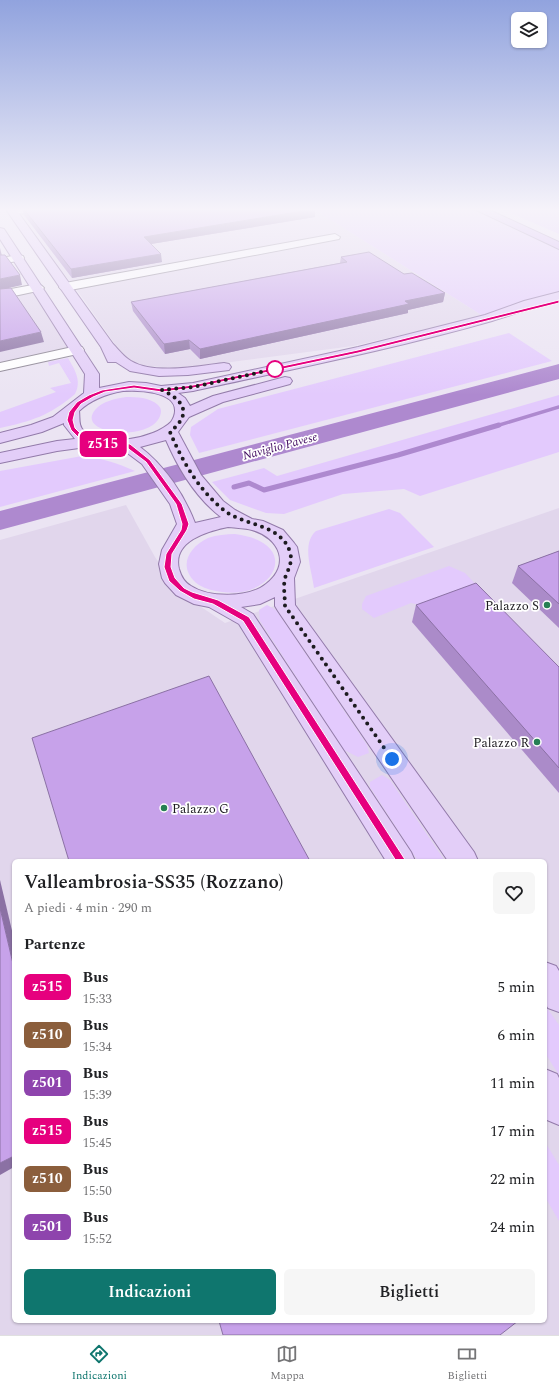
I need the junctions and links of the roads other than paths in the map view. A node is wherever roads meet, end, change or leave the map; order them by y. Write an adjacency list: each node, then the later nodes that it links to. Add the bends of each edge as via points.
1 (27, 270): 5 (main road)
2 (54, 270): 4 (main road)
3 (156, 270): 4 (street)
4 (66, 287): 11 (main road)
5 (38, 288): 6 (street); 12 (main road)
6 (0, 295)
7 (559, 296): 9 (main road)
8 (559, 302): 9 (main road)
9 (489, 318): 13 (main road)
10 (514, 323): 19 (main road, via 304,376 218,400)
11 (108, 347): 13 (main road, via 127,365 149,371 184,372); 15 (main road, via 123,378)
12 (77, 350): 14 (street); 17 (main road, via 92,374)
13 (358, 352): 16 (main road, via 193,387)
14 (0, 367)
15 (134, 386): 16 (main road); 17 (main road)
16 (162, 390): 19 (main road, via 179,400)
17 (91, 396): 18 (main road, via 79,403)
18 (72, 412): 21 (main road, via 44,426); 22 (main road, via 72,429)
19 (184, 414): 20 (main road)
20 (170, 432): 23 (main road, via 144,443); 25 (main road, via 179,454 209,496 226,512)
21 (0, 438)
22 (92, 442): 23 (main road); 24 (main road, via 57,446)
23 (128, 445): 26 (main road, via 148,461 179,504 186,524)
24 (0, 458)
25 (246, 522): 26 (main road, via 228,521 211,524 188,533); 27 (main road, via 278,535 287,546 291,565)
26 (176, 543): 28 (main road, via 168,560 172,579 189,594)
27 (285, 578): 28 (main road, via 274,589 256,598 236,602); 30 (main road, via 285,606)
28 (215, 602): 29 (main road, via 246,619)
29 (400, 859)
30 (463, 859)
31 (547, 980): 32 (main road)
32 (559, 997)
33 (547, 1089): 34 (main road)
34 (559, 1108)

